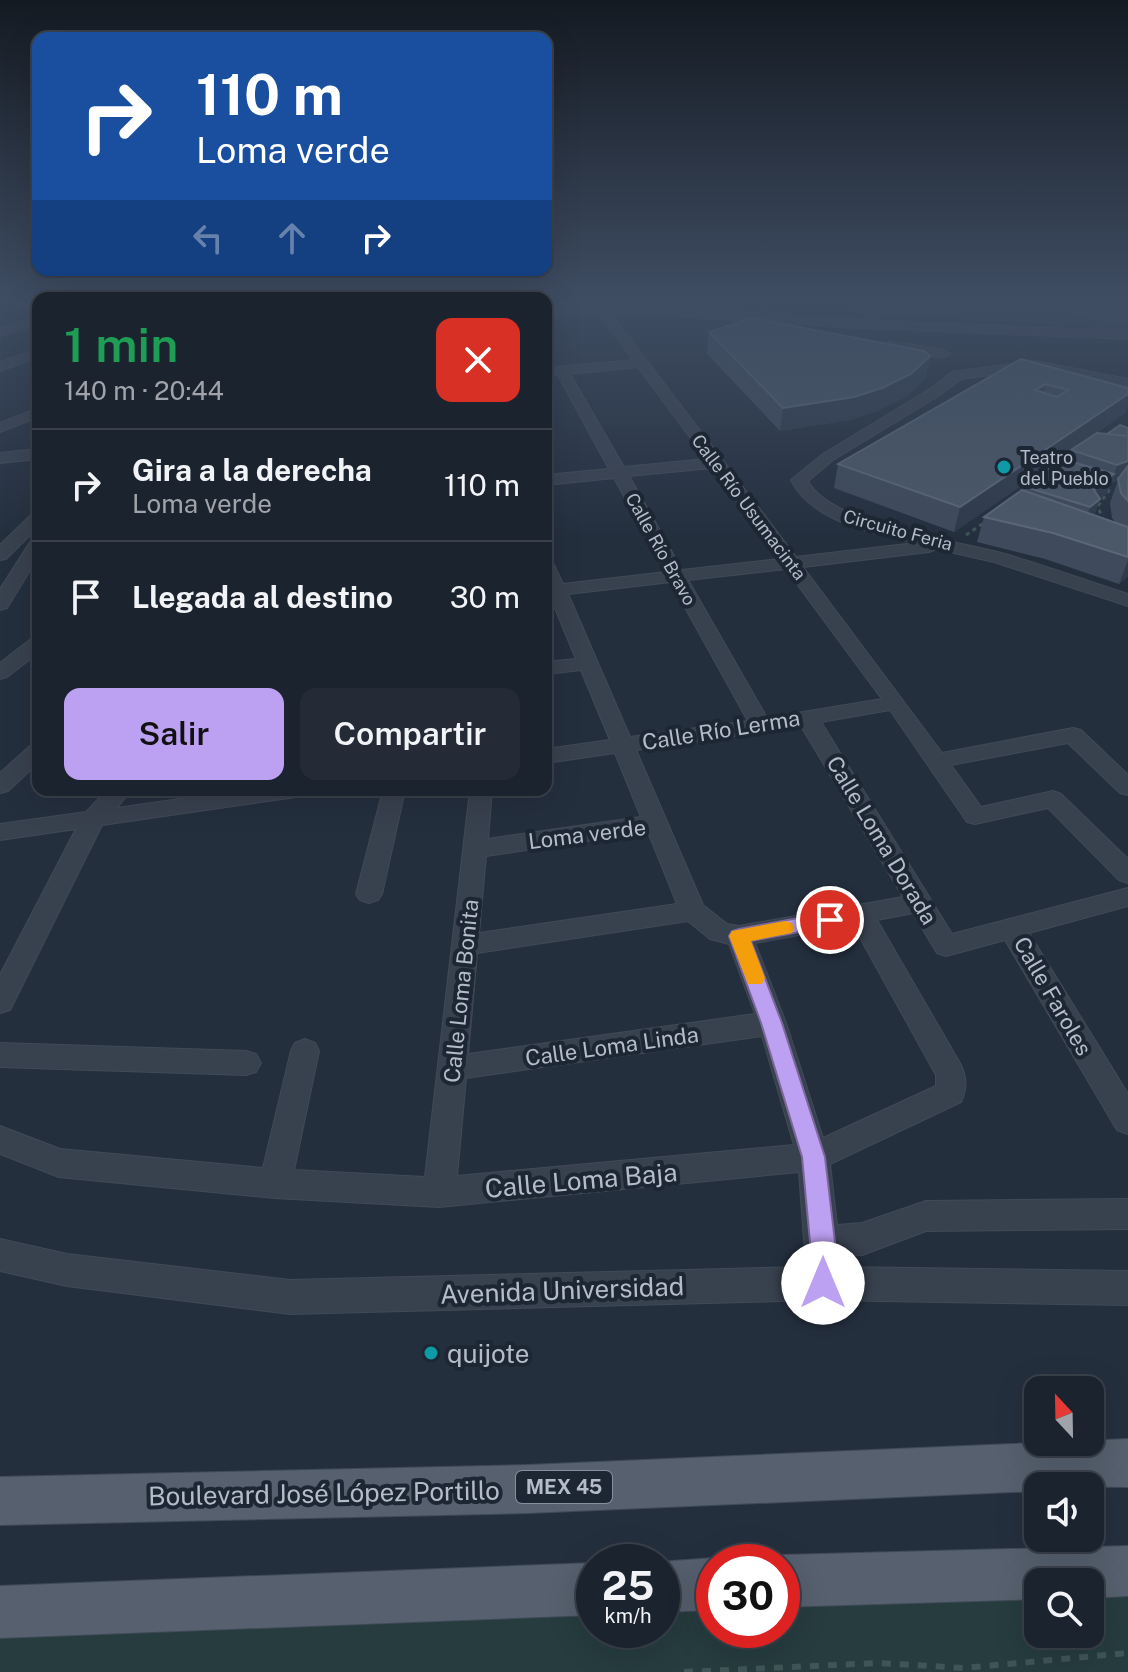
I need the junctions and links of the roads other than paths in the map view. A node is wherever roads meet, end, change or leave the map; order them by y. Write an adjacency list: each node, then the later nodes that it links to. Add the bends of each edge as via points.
1 (560, 381): 9 (street, Calle Río Bravo)
2 (655, 381): 8 (street, Calle Río Usumacinta)
3 (944, 381): 12 (street, Circuito Feria, via 799,480 806,494 837,514)
4 (32, 415): 5 (street)
5 (0, 428)
6 (32, 455): 7 (street)
7 (0, 458)
8 (716, 463): 9 (street); 15 (street, Calle Río Usumacinta)
9 (618, 473): 10 (street); 16 (street, Calle Río Bravo)
10 (552, 479)
11 (32, 524): 14 (street)
12 (951, 545): 15 (street); 19 (street, Circuito Feria)
13 (32, 553): 20 (street)
14 (0, 555)
15 (791, 563): 16 (street); 25 (street, Calle Río Usumacinta)
16 (676, 577): 17 (street); 27 (street, Calle Río Bravo)
17 (552, 591)
18 (552, 593): 22 (street)
19 (1128, 600)
20 (0, 604)
21 (32, 648): 24 (street)
22 (589, 663): 23 (street); 28 (street)
23 (552, 667)
24 (0, 673)
25 (896, 703): 26 (street, Calle Río Lerma); 31 (street)
26 (807, 717): 27 (street, Calle Río Lerma); 45 (street, Calle Loma Dorada)
27 (761, 726): 28 (street, Calle Río Lerma)
28 (622, 745): 29 (street, Calle Río Lerma); 39 (street)
29 (552, 755)
30 (32, 757): 32 (street)
31 (937, 761): 33 (street, via 1073,735); 42 (street, via 975,816 1053,799)
32 (0, 786)
33 (1128, 788)
34 (114, 796): 38 (street)
35 (236, 796): 38 (street)
36 (393, 796): 43 (street)
37 (480, 796): 41 (street, Calle Loma Bonita)
38 (93, 819): 40 (street); 51 (street)
39 (656, 823): 41 (street, Loma verde); 46 (street, Loma verde)
40 (0, 832)
41 (475, 849): 50 (street, Calle Loma Bonita)
42 (1128, 874)
43 (369, 894)
44 (1128, 897): 48 (street, Calle Faroles)
45 (919, 903): 47 (street); 48 (street, Calle Loma Dorada, via 946,946)
46 (693, 911): 49 (street, via 719,932); 50 (street)
47 (860, 914): 49 (street); 59 (street, Calle Loma Baja, via 951,1074 950,1093)
48 (1013, 930): 57 (street, Calle Faroles)
49 (739, 936): 52 (street)
50 (466, 945): 56 (street, Calle Loma Bonita)
51 (0, 1002)
52 (772, 1023): 56 (street, Calle Loma Linda); 59 (street)
53 (305, 1051): 60 (street)
54 (0, 1055): 55 (street)
55 (246, 1063)
56 (453, 1068): 61 (street, Calle Loma Bonita)
57 (1128, 1121)
58 (0, 1140): 60 (street, Calle Loma Baja, via 59,1163)
59 (813, 1157): 61 (street, Calle Loma Baja); 63 (street)
60 (275, 1184): 61 (street, Calle Loma Baja)
61 (439, 1192)
62 (1128, 1214): 63 (street, via 926,1216 862,1239)
63 (823, 1242): 65 (street)
64 (0, 1255): 65 (street, Avenida Universidad, via 67,1270 290,1297)
65 (823, 1283): 66 (street, Avenida Universidad)
66 (1128, 1288)
67 (1128, 1463): 68 (main road, Boulevard José López Portillo / MEX 45, via 528,1489)
68 (0, 1501)
69 (1128, 1571): 70 (main road)
70 (800, 1580)
71 (576, 1590): 72 (main road)
72 (0, 1612)

